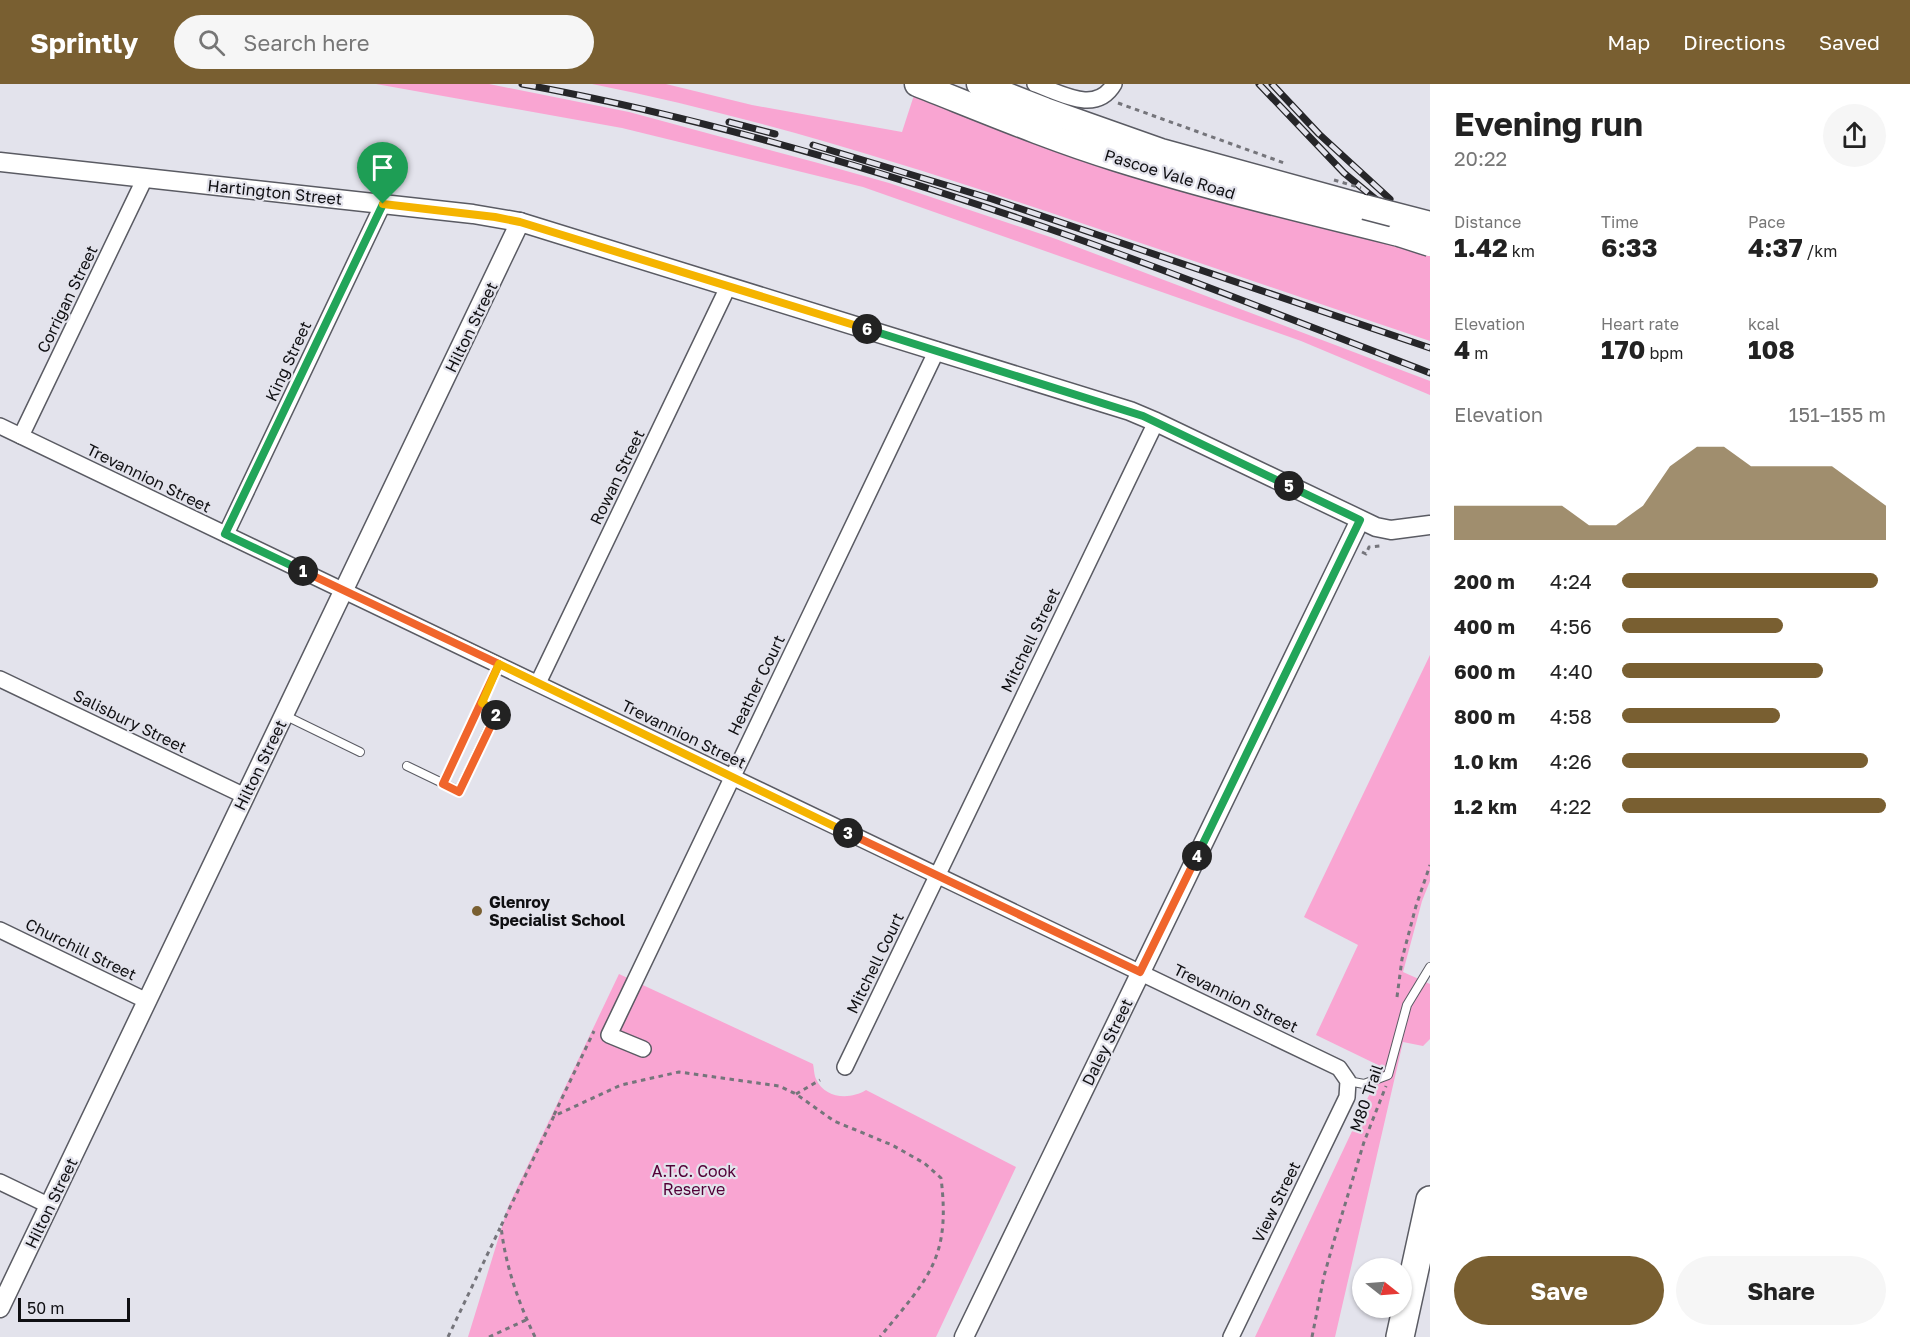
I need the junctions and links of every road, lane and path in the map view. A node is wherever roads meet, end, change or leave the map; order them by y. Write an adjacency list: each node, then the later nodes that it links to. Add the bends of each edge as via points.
1 (917, 84): 11 (main road, Pascoe Vale Road, bridge, via 1116,159)
2 (979, 84): 10 (main road, Pascoe Vale Road, bridge, via 1161,151)
3 (1035, 84): 4 (street, via 1084,100 1101,99)
4 (1111, 88): 6 (path, via 1113,101)
5 (0, 162): 7 (street, Hartington Street)
6 (1292, 166)
7 (145, 178): 8 (street, Hartington Street); 16 (street, Corrigan Street)
8 (383, 204): 9 (street, Hartington Street); 19 (street, King Street)
9 (520, 222): 12 (street, Hartington Street); 20 (street, Hilton Street)
10 (1430, 224)
11 (1430, 244)
12 (729, 287): 13 (street, Hartington Street); 23 (street, Rowan Street)
13 (937, 350): 14 (street, Hartington Street); 28 (street, Heather Court)
14 (1156, 422): 17 (street, Hartington Street); 32 (street, Mitchell Street)
15 (0, 426): 16 (street, Trevannion Street)
16 (21, 436): 19 (street, Trevannion Street)
17 (1360, 520): 18 (street, Hartington Street, via 1391,530); 35 (street, Daley Street)
18 (1430, 525)
19 (225, 534): 20 (street, Trevannion Street)
20 (344, 591): 21 (street, Trevannion Street); 25 (street, Hilton Street)
21 (499, 664): 23 (street, Trevannion Street); 24 (lane)
22 (0, 679): 30 (street, Salisbury Street)
23 (538, 683): 28 (street, Trevannion Street)
24 (482, 703): 29 (lane); 29 (lane, via 497,711 459,792)
25 (284, 715): 26 (lane); 30 (street, Hilton Street)
26 (360, 752)
27 (407, 766): 29 (lane)
28 (732, 777): 32 (street, Trevannion Street); 38 (street, Heather Court, via 609,1035)
29 (443, 784)
30 (244, 796): 37 (street, Hilton Street)
31 (1430, 865): 36 (path, via 1402,959)
32 (937, 875): 35 (street, Trevannion Street); 39 (street, Mitchell Court)
33 (0, 930): 37 (street, Churchill Street)
34 (1430, 967): 40 (lane, via 1407,1005)
35 (1140, 972): 42 (street, Trevannion Street, via 1336,1066); 54 (street, Daley Street)
36 (1397, 999)
37 (147, 1001): 46 (street, Hilton Street)
38 (643, 1049)
39 (845, 1067)
40 (1391, 1069): 42 (lane, via 1386,1077 1364,1084); 56 (path, M80 Trail, via 1330,1254)
41 (820, 1080): 43 (path)
42 (1347, 1081): 55 (street, View Street, via 1346,1099)
43 (796, 1094): 47 (path, via 779,1086 688,1072 621,1085 554,1116); 53 (path, via 834,1121 924,1163 941,1178 944,1224 937,1257 918,1291)
44 (0, 1182): 46 (street)
45 (1430, 1200): 57 (highway)
46 (50, 1206): 48 (street, Hilton Street)
47 (501, 1226): 49 (path, via 510,1272); 50 (path)
48 (0, 1308)
49 (526, 1320): 51 (path); 52 (path)
50 (448, 1337)
51 (489, 1337)
52 (535, 1337)
53 (880, 1337)
54 (964, 1337)
55 (1231, 1337)
56 (1312, 1337)
57 (1400, 1337)

